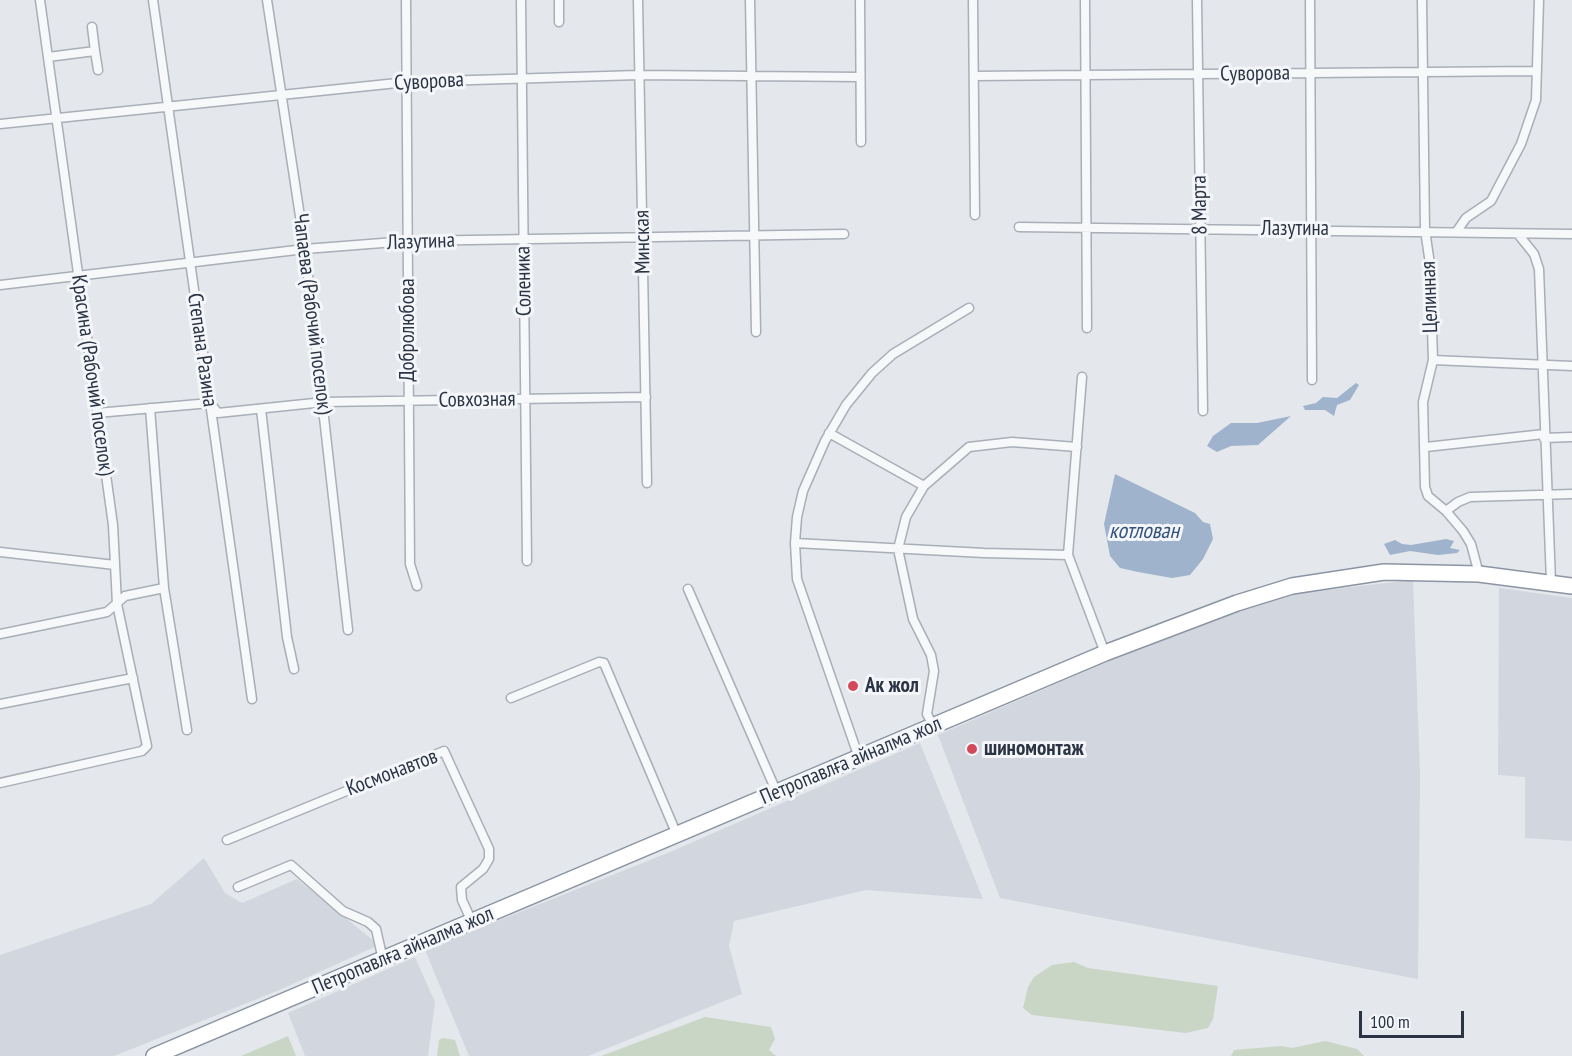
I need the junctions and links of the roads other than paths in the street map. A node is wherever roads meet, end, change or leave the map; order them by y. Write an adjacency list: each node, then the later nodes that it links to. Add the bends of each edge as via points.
1 (39, 0): 19 (street, Красина (Рабочий поселок))
2 (153, 0): 33 (street, Степана Разина)
3 (267, 0): 32 (street, Чапаева (Рабочий поселок))
4 (406, 0): 31 (street, Добролюбова)
5 (520, 0): 29 (street, Соленика)
6 (559, 0): 16 (street)
7 (638, 0): 25 (street, Минская)
8 (750, 0): 27 (street)
9 (860, 0): 30 (street)
10 (973, 0): 28 (street)
11 (1084, 0): 26 (street)
12 (1197, 0): 24 (street, 8 Марта)
13 (1310, 0): 23 (street)
14 (1422, 0): 22 (street, Целинная)
15 (1539, 0): 21 (street)
16 (559, 22)
17 (92, 27): 18 (street)
18 (95, 51): 19 (street); 20 (street)
19 (48, 57): 34 (street, Красина (Рабочий поселок))
20 (98, 70)
21 (1537, 71): 22 (street, Суворова); 43 (street, via 1536,100 1521,144 1491,201 1466,218)
22 (1423, 72): 23 (street, Суворова); 42 (street, Целинная)
23 (1311, 73): 24 (street, Суворова); 41 (street)
24 (1198, 74): 26 (street, Суворова); 40 (street, 8 Марта)
25 (639, 75): 27 (street, Суворова); 29 (street, Суворова); 48 (street, Минская)
26 (1085, 75): 28 (street, Суворова); 39 (street)
27 (752, 76): 30 (street, Суворова); 47 (street)
28 (974, 76): 37 (street)
29 (521, 78): 31 (street, Суворова); 49 (street, Соленика)
30 (860, 78): 36 (street)
31 (407, 82): 32 (street, Суворова); 50 (street, Добролюбова)
32 (281, 94): 33 (street, Суворова); 51 (street, Чапаева (Рабочий поселок))
33 (168, 106): 34 (street, Суворова); 52 (street, Степана Разина)
34 (56, 118): 35 (street, Суворова); 53 (street, Красина (Рабочий поселок))
35 (0, 124)
36 (861, 142)
37 (975, 215)
38 (1019, 227): 39 (street, Лазутина)
39 (1086, 228): 40 (street, Лазутина); 56 (street)
40 (1200, 229): 41 (street, Лазутина); 70 (street, 8 Марта)
41 (1313, 230): 42 (street, Лазутина); 62 (street)
42 (1425, 230): 43 (street, Лазутина); 58 (street, Целинная)
43 (1457, 231): 45 (street, Лазутина)
44 (844, 234): 47 (street, Лазутина)
45 (1518, 234): 46 (street, Лазутина); 59 (street, via 1534,254 1539,268)
46 (1572, 234)
47 (754, 235): 48 (street, Лазутина); 57 (street)
48 (643, 237): 49 (street, Лазутина); 63 (street, Минская)
49 (523, 239): 50 (street, Лазутина); 64 (street, Соленика)
50 (408, 241): 51 (street, Лазутина); 65 (street, Добролюбова)
51 (305, 249): 52 (street, Лазутина); 66 (street, Чапаева (Рабочий поселок))
52 (190, 262): 53 (street, Лазутина); 67 (street, Степана Разина)
53 (78, 276): 54 (street, Лазутина); 71 (street, Красина (Рабочий поселок))
54 (0, 285)
55 (969, 308): 72 (street, via 893,354 846,405)
56 (1087, 328)
57 (756, 332)
58 (1433, 360): 59 (street); 76 (street, Целинная, via 1423,402)
59 (1543, 365): 60 (street); 73 (street)
60 (1572, 366)
61 (1082, 377): 75 (street)
62 (1312, 380)
63 (646, 397): 64 (street, Совхозная); 77 (street, Минская)
64 (525, 399): 65 (street, Совхозная); 86 (street, Соленика)
65 (409, 401): 66 (street, Совхозная); 90 (street, Добролюбова, via 410,564)
66 (324, 402): 69 (street, Совхозная); 95 (street, Чапаева (Рабочий поселок))
67 (210, 403): 68 (street, Совхозная); 69 (street, Совхозная, via 218,413); 101 (street, Степана Разина)
68 (150, 408): 71 (street, Совхозная); 92 (street)
69 (261, 409): 98 (street)
70 (1203, 411)
71 (97, 413): 87 (street, Красина (Рабочий поселок))
72 (830, 433): 78 (street); 82 (street, via 803,491)
73 (1544, 436): 74 (street); 76 (street); 79 (street)
74 (1572, 437)
75 (1077, 447): 78 (street, via 1012,442 976,445 962,452); 85 (street)
76 (1426, 447): 81 (street, Целинная, via 1426,492)
77 (647, 483)
78 (924, 486): 83 (street, via 902,526)
79 (1548, 494): 80 (street); 81 (street, via 1470,497); 89 (street)
80 (1572, 494)
81 (1446, 511): 88 (street, Целинная, via 1471,544)
82 (795, 543): 83 (street); 105 (street, via 797,579)
83 (898, 549): 85 (street); 103 (street, via 913,619 934,670 927,714)
84 (0, 552): 87 (street)
85 (1068, 555): 97 (street)
86 (527, 561)
87 (115, 566): 94 (street, Красина (Рабочий поселок))
88 (1479, 574): 89 (highway, Петропавлға айналма жол); 97 (highway, Петропавлға айналма жол, via 1384,572 1292,586)
89 (1551, 582): 91 (highway, Петропавлға айналма жол)
90 (417, 586)
91 (1572, 586)
92 (164, 588): 94 (street, via 125,596); 104 (street)
93 (688, 589): 107 (street)
94 (117, 604): 96 (street, via 107,612); 99 (street, Красина (Рабочий поселок))
95 (348, 630)
96 (0, 634)
97 (1105, 653): 103 (highway, Петропавлға айналма жол)
98 (294, 669)
99 (133, 678): 102 (street); 106 (street, Красина (Рабочий поселок), via 146,748)
100 (511, 698): 108 (street, via 604,663)
101 (252, 699)
102 (0, 704)
103 (933, 726): 105 (highway, Петропавлға айналма жол)
104 (187, 730)
105 (859, 758): 107 (highway, Петропавлға айналма жол)
106 (0, 783)
107 (777, 793): 108 (highway, Петропавлға айналма жол)
108 (677, 835): 111 (highway, Петропавлға айналма жол)
109 (227, 840): 111 (street, Космонавтов, via 444,751 489,849 483,869 461,887)
110 (238, 887): 112 (street, via 291,865 343,911 376,929)
111 (472, 922): 112 (highway, Петропавлға айналма жол)
112 (383, 960): 113 (highway, Петропавлға айналма жол)
113 (154, 1056)

